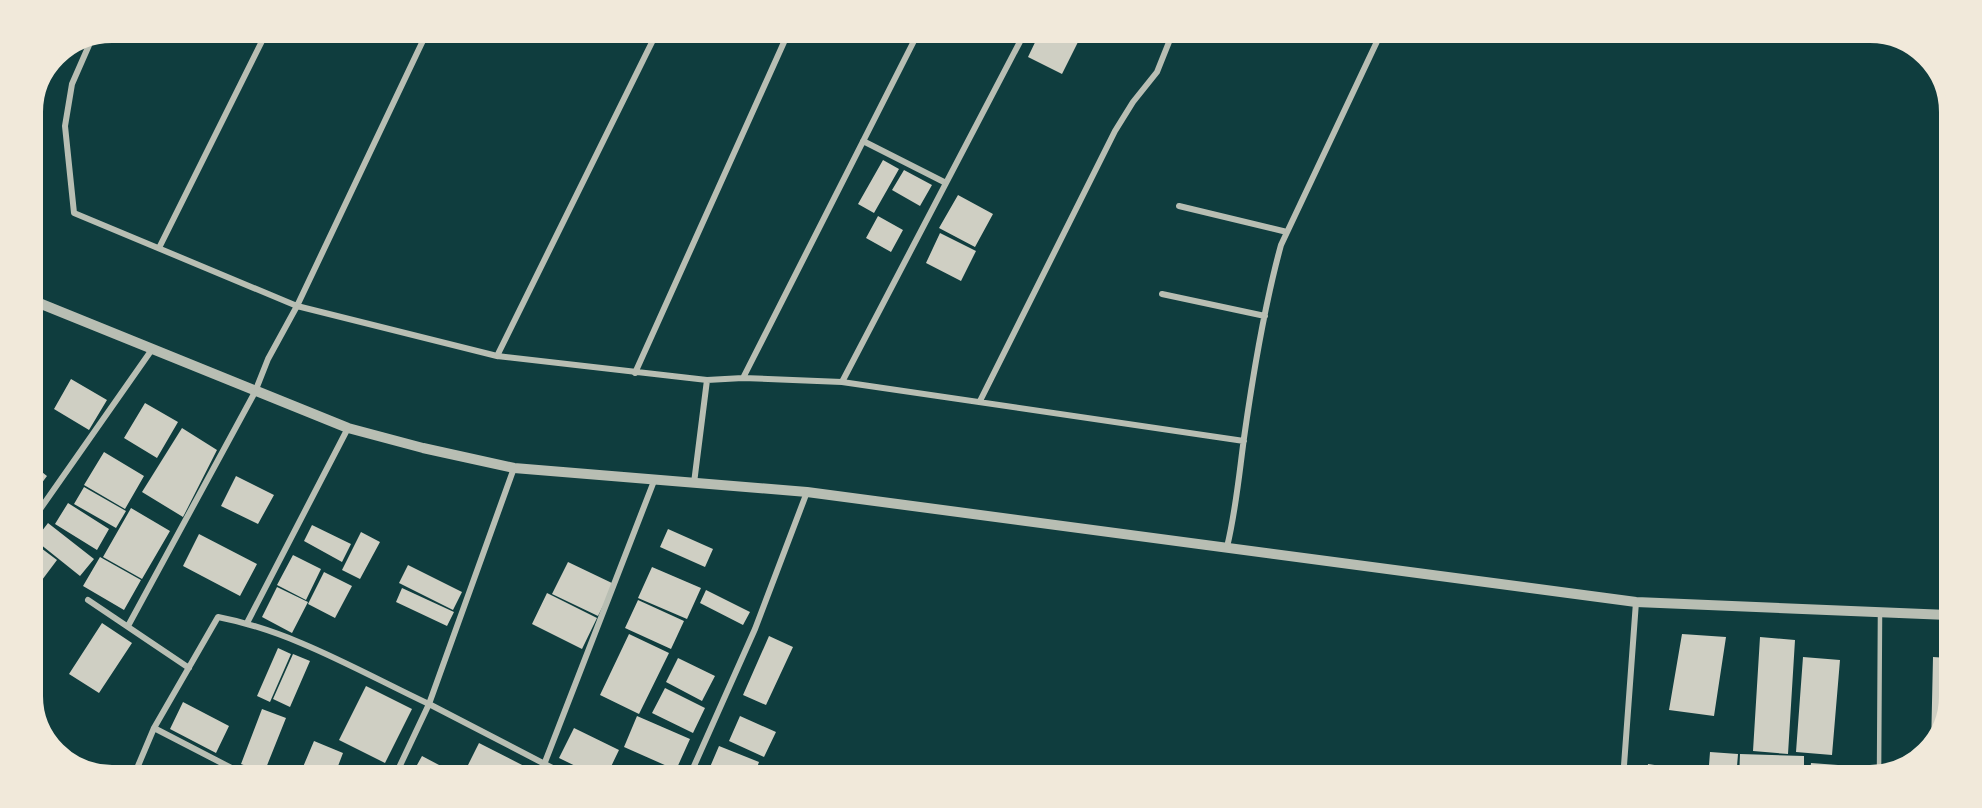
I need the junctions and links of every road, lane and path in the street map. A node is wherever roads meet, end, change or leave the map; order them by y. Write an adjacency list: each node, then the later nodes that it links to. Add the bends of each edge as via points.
1 (263, 39): 14 (street)
2 (424, 39): 17 (street)
3 (654, 39): 20 (street)
4 (785, 39): 21 (street)
5 (915, 39): 10 (street)
6 (1021, 39): 11 (street)
7 (1170, 39): 26 (street, via 1157,72 1115,130)
8 (1378, 39): 13 (street)
9 (90, 43): 14 (street, via 72,84 65,126 74,213)
10 (863, 141): 11 (street); 22 (street)
11 (946, 183): 24 (street)
12 (1179, 206): 13 (street)
13 (1287, 232): 18 (street, via 1272,278)
14 (159, 248): 17 (street)
15 (1162, 294): 18 (street)
16 (39, 303): 19 (street)
17 (297, 306): 20 (street); 25 (street)
18 (1266, 316): 28 (street)
19 (153, 348): 25 (street); 33 (street)
20 (497, 357): 21 (street)
21 (635, 373): 23 (street)
22 (743, 378): 23 (street); 24 (street)
23 (707, 380): 31 (street)
24 (842, 382): 26 (street)
25 (255, 392): 27 (street); 40 (street)
26 (980, 401): 28 (street)
27 (348, 428): 29 (street); 39 (street)
28 (1244, 441): 34 (street, via 1237,506)
29 (514, 468): 30 (street); 42 (street)
30 (654, 481): 31 (street); 44 (street)
31 (694, 483): 32 (street)
32 (807, 492): 34 (street); 51 (street, via 755,629)
33 (39, 511)
34 (1227, 546): 36 (street)
35 (88, 600): 40 (street)
36 (1636, 602): 37 (street); 52 (street)
37 (1880, 614): 38 (street); 45 (lane)
38 (1943, 615)
39 (247, 623): 41 (street, via 218,617); 42 (street, via 336,659)
40 (128, 626): 41 (street)
41 (189, 668): 43 (street)
42 (429, 704): 44 (street); 48 (street)
43 (154, 728): 46 (street); 47 (street)
44 (544, 765): 49 (street); 50 (street)
45 (1879, 768)
46 (137, 769)
47 (233, 769)
48 (398, 769)
49 (542, 769)
50 (553, 769)
51 (693, 769)
52 (1624, 769)

